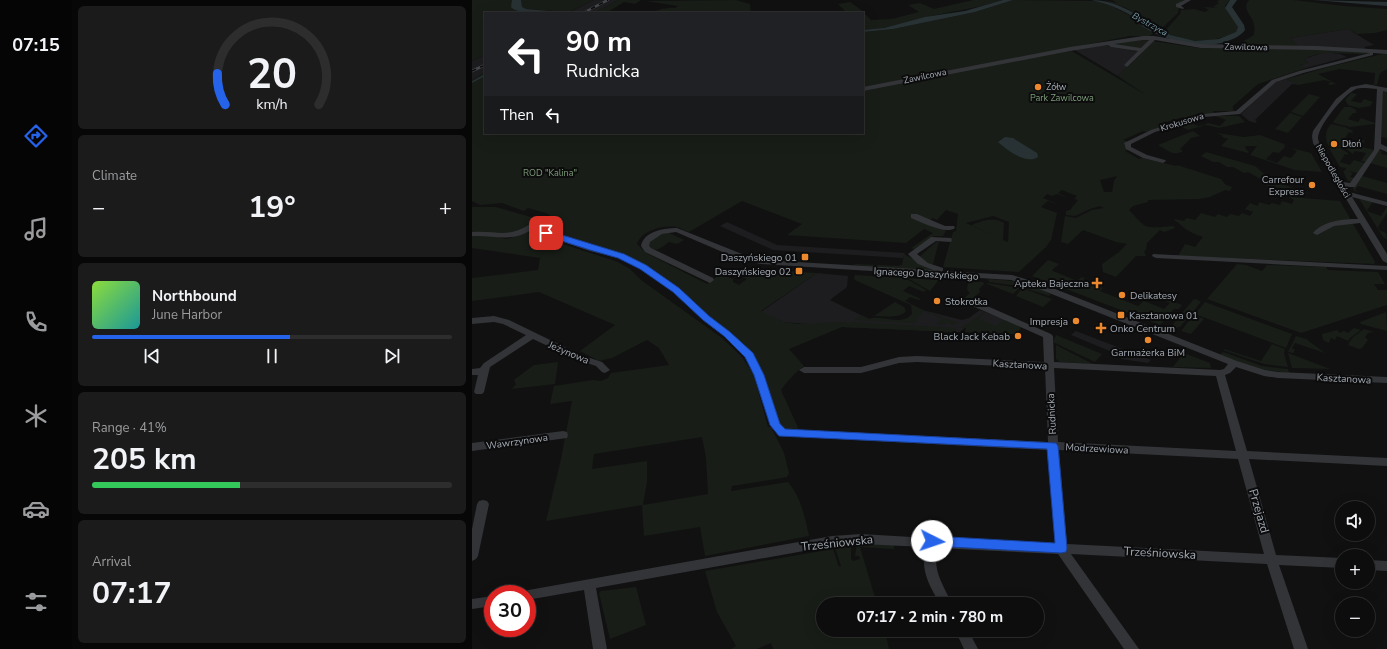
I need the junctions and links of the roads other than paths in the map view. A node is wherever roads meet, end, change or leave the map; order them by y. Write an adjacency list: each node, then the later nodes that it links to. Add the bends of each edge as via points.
1 (1189, 0): 2 (street, via 1178,5)
2 (1180, 8)
3 (1154, 38): 4 (street, Zawilcowa); 5 (street); 6 (street, Zawilcowa, via 1202,46)
4 (1106, 44): 5 (street, Zawilcowa); 8 (street, Zawilcowa, via 985,64)
5 (1141, 50): 7 (street)
6 (1386, 52): 12 (street, Krokusowa, via 1343,61 1278,80 1270,83 1238,113 1203,115 1153,131 1127,143 1128,148 1142,156)
7 (1127, 64)
8 (864, 89)
9 (1382, 89): 10 (street); 13 (street, Niepodległości, via 1363,86 1349,89 1316,131 1316,143)
10 (1377, 145): 11 (street); 13 (street, via 1377,150 1352,185)
11 (1387, 150)
12 (1163, 161)
13 (1341, 184): 14 (street, Niepodległości)
14 (1346, 193): 15 (street); 17 (street, Niepodległości)
15 (1387, 204)
16 (914, 216): 18 (street, via 944,228)
17 (1363, 221): 19 (street, via 1353,220 1329,226); 23 (street, Niepodległości)
18 (951, 228)
19 (1317, 233)
20 (472, 234): 41 (street, Modrzewiowa, via 508,237 523,233 534,226 559,237 621,256 662,279 750,355 775,425 783,433)
21 (948, 240): 25 (street, via 934,239 912,254)
22 (1156, 256): 24 (street)
23 (1387, 261)
24 (1387, 268)
25 (940, 270)
26 (710, 280): 30 (street, Ignacego Daszyńskiego, via 648,250 645,246 646,241 656,234 674,229 755,261 1017,279)
27 (971, 302): 31 (street, Rudnicka, via 1048,336)
28 (472, 321): 29 (street, Jeżynowa, via 494,319)
29 (532, 335): 32 (street, Jeżynowa, via 599,364); 34 (street, via 487,365)
30 (1234, 363): 36 (street, via 1227,371); 37 (street, Ignacego Daszyńskiego)
31 (1049, 366): 33 (street, Kasztanowa, via 918,359 899,360 861,370); 36 (street, Kasztanowa); 41 (street, Rudnicka)
32 (605, 370)
33 (804, 370)
34 (483, 371): 35 (street); 39 (street)
35 (472, 372)
36 (1220, 373): 43 (street, Przejazd)
37 (1278, 375): 38 (street, Kasztanowa)
38 (1387, 380)
39 (479, 392)
40 (563, 435): 42 (street, Wawrzynowa)
41 (1052, 446): 43 (street, Modrzewiowa); 47 (street, Rudnicka)
42 (472, 447)
43 (1244, 455): 44 (street, Modrzewiowa); 49 (street, Przejazd)
44 (1387, 462)
45 (483, 504): 48 (street)
46 (932, 541): 47 (street, Trześniowska); 53 (street, Trześniowska, via 861,538 832,541); 55 (street, via 929,572)
47 (1061, 548): 49 (street, Trześniowska); 61 (street, Rudnicka)
48 (472, 556)
49 (1273, 559): 50 (street, Trześniowska); 62 (street, Przejazd)
50 (1335, 563)
51 (1375, 565): 52 (street)
52 (1387, 566)
53 (589, 585): 54 (street, Trześniowska); 59 (street)
54 (536, 594)
55 (942, 597)
56 (484, 602): 57 (street)
57 (472, 604)
58 (965, 637): 60 (street)
59 (600, 649)
60 (971, 649)
61 (1132, 649)
62 (1301, 649)

